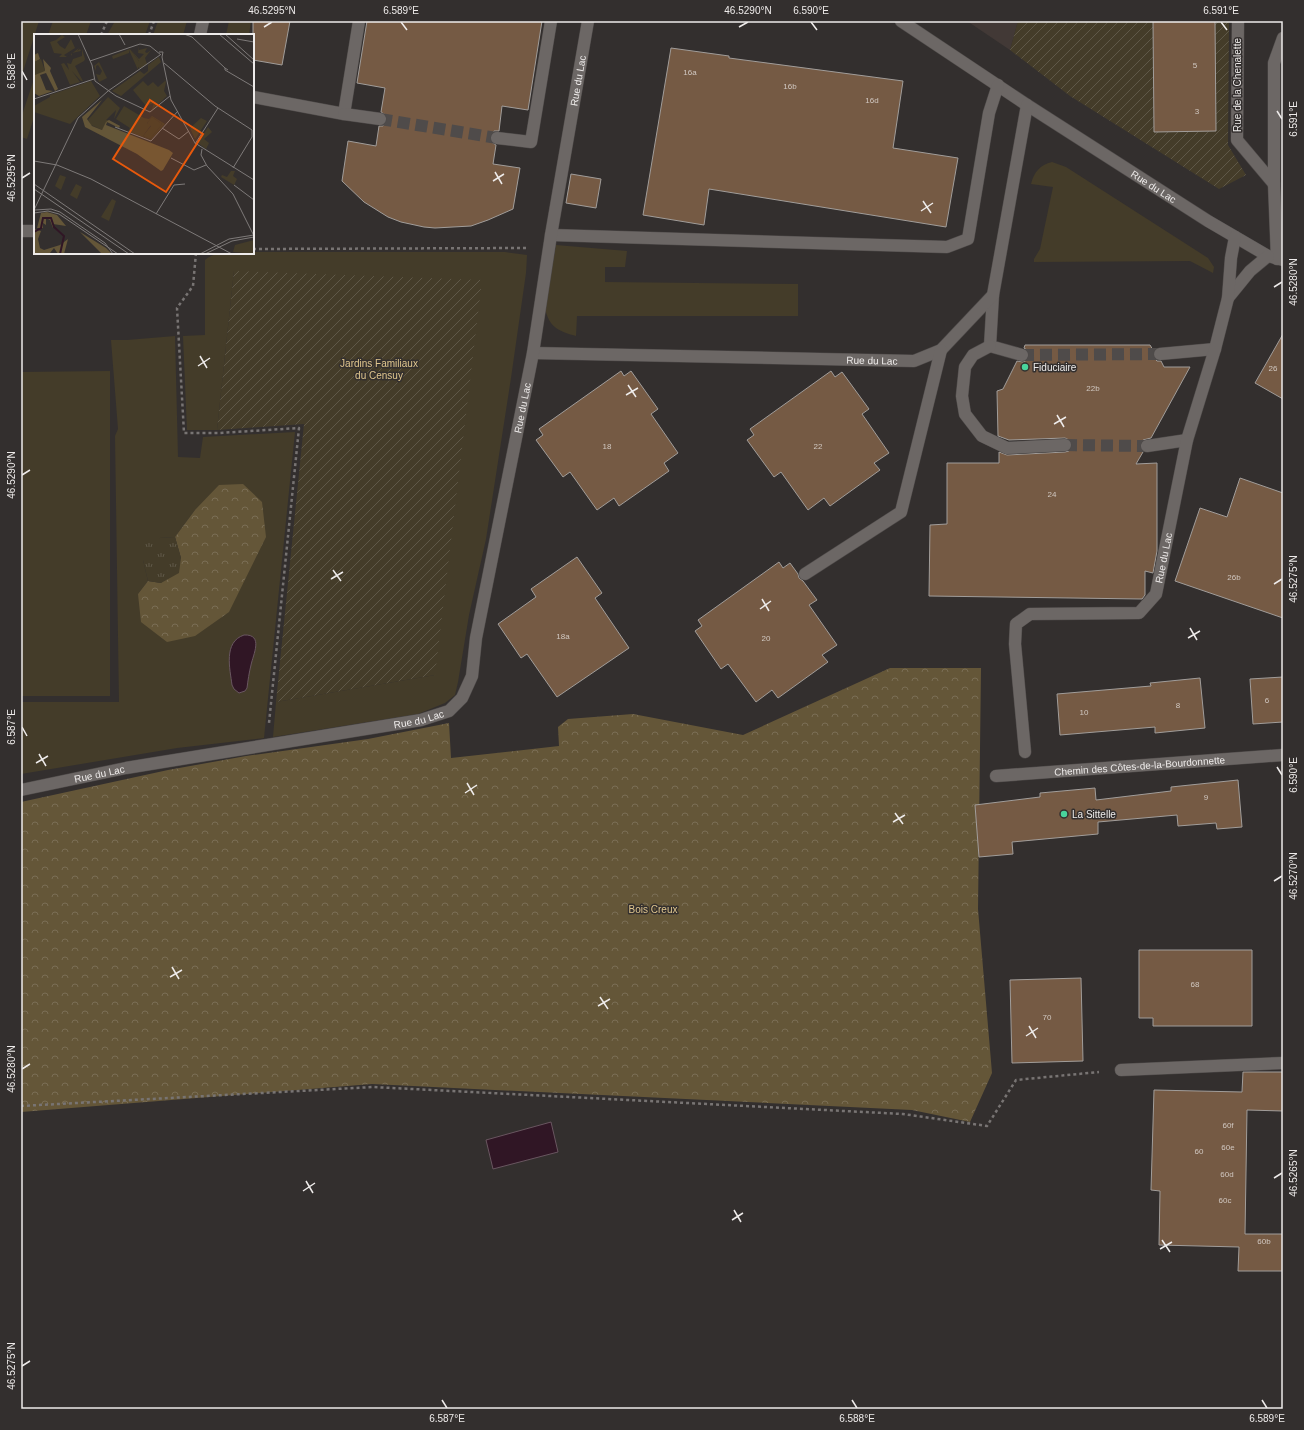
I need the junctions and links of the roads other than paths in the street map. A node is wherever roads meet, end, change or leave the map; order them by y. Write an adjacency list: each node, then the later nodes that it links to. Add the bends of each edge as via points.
1 (203, 21): 7 (street)
2 (359, 21): 12 (street)
3 (551, 21): 14 (street, via 531,142)
4 (588, 21): 18 (street, Rue du Lac)
5 (901, 21): 9 (street, Rue du Lac)
6 (1238, 21): 15 (street, Rue de la Chenalette, via 1237,140)
7 (200, 34)
8 (1283, 38): 15 (street, via 1274,63)
9 (998, 85): 11 (street, Rue du Lac); 18 (street, via 989,113 968,239 947,247)
10 (254, 97): 12 (street)
11 (1027, 105): 19 (street, Rue du Lac); 21 (street)
12 (344, 114): 13 (street)
13 (380, 119)
14 (498, 138)
15 (1274, 184): 20 (street)
16 (21, 231): 17 (street)
17 (34, 231)
18 (551, 235): 26 (street, Rue du Lac)
19 (1235, 237): 20 (street, Rue du Lac); 22 (street)
20 (1276, 259): 22 (street, via 1250,271)
21 (993, 295): 23 (street); 25 (street, Rue du Lac)
22 (1228, 298): 24 (street, Rue du Lac)
23 (990, 346): 28 (street); 30 (street, via 973,355 965,367 962,396 965,414 982,436 1007,448)
24 (1215, 349): 27 (street); 29 (street, Rue du Lac)
25 (941, 350): 26 (street, Rue du Lac, via 914,361); 32 (street, via 902,512)
26 (533, 353): 36 (street, Rue du Lac, via 476,638 472,676 462,698 449,711 421,720 126,768)
27 (1160, 354)
28 (1022, 355)
29 (1187, 440): 31 (street); 33 (street, Rue du Lac, via 1156,594 1139,614 1030,614 1016,624 1015,644)
30 (1066, 445)
31 (1147, 446)
32 (805, 574)
33 (1024, 752)
34 (1283, 755): 35 (street, Chemin des Côtes-de-la-Bourdonnette)
35 (996, 776)
36 (21, 790)
37 (1283, 1063): 38 (street)
38 (1122, 1070)

